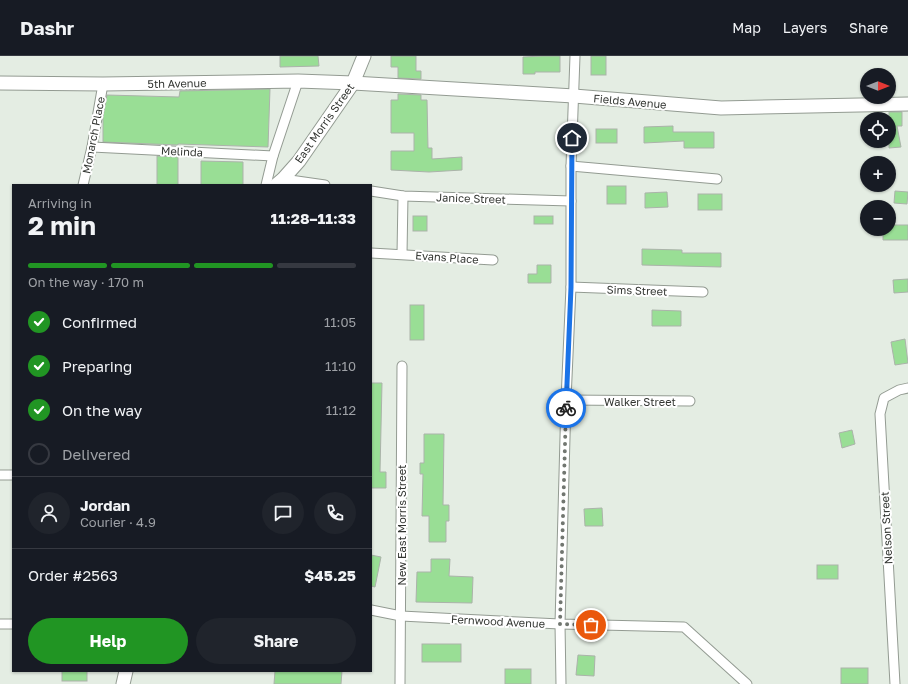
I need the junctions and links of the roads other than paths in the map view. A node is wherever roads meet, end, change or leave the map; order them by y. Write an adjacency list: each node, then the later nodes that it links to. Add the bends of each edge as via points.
1 (364, 56): 5 (street, East Morris Street)
2 (575, 56): 7 (street)
3 (298, 81): 5 (street, 5th Avenue); 6 (street, 5th Avenue); 10 (street)
4 (0, 83): 6 (street, 5th Avenue)
5 (353, 83): 7 (street, Fields Avenue); 13 (street, East Morris Street, via 298,161)
6 (103, 84): 9 (street, Monarch Place)
7 (574, 96): 8 (street, Fields Avenue, via 720,108); 11 (street)
8 (908, 104)
9 (92, 147): 10 (street, Melinda); 14 (street, Monarch Place)
10 (273, 156): 15 (street)
11 (571, 166): 12 (street); 19 (street)
12 (717, 179)
13 (280, 182): 16 (street)
14 (83, 184)
15 (266, 184)
16 (310, 184)
17 (372, 191): 18 (street, Janice Street)
18 (403, 196): 19 (street, Janice Street); 21 (street, Evans Place)
19 (571, 201): 23 (street)
20 (372, 253): 21 (street, Evans Place)
21 (402, 254): 22 (street, Evans Place)
22 (493, 260)
23 (571, 287): 24 (street, Sims Street); 27 (street)
24 (702, 292)
25 (402, 366): 32 (street, New East Morris Street)
26 (908, 388): 41 (street, Nelson Street, via 884,398 880,414)
27 (566, 400): 28 (street, Walker Street); 35 (street)
28 (690, 401)
29 (0, 476): 30 (street)
30 (12, 476)
31 (372, 610): 32 (street, Fernwood Avenue)
32 (401, 616): 35 (street, Fernwood Avenue); 38 (street, New East Morris Street)
33 (0, 624): 34 (street)
34 (12, 624)
35 (560, 624): 39 (street); 40 (street, Fernwood Avenue, via 684,627)
36 (126, 672): 37 (street)
37 (122, 684)
38 (400, 684)
39 (561, 684)
40 (747, 684)
41 (895, 684)

